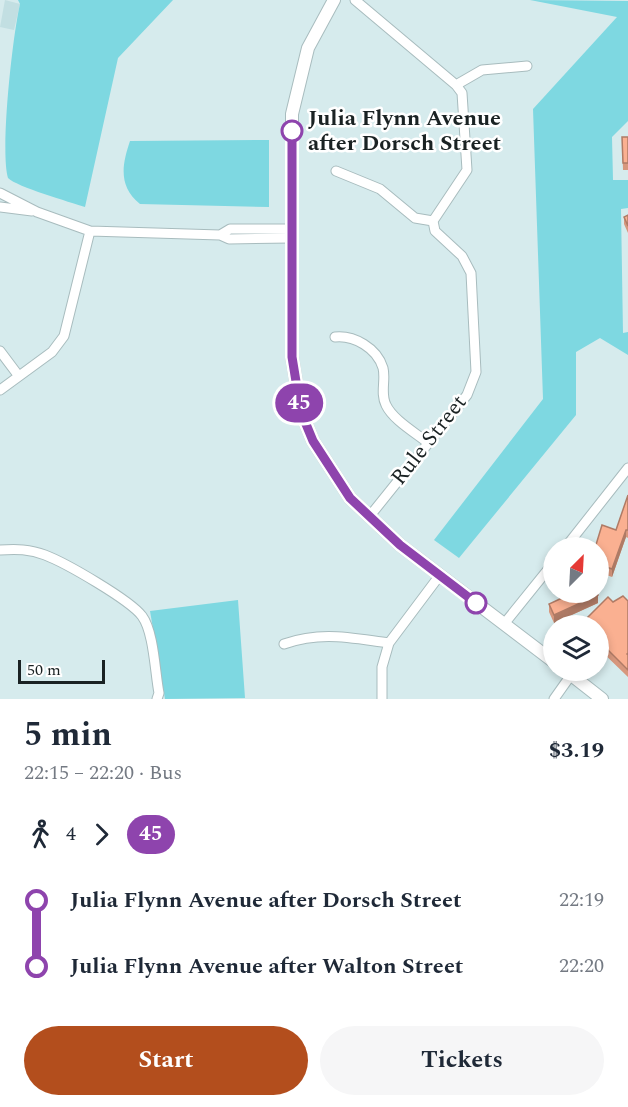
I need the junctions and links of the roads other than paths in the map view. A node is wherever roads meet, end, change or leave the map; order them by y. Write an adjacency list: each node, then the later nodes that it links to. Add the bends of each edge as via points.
1 (334, 0): 11 (street, via 308,48 298,78 292,114)
2 (355, 0): 4 (street)
3 (527, 66): 4 (street, via 482,70)
4 (456, 85): 9 (street, via 463,101 466,170)
5 (336, 171): 9 (street, via 380,189 415,218)
6 (0, 193): 8 (street)
7 (0, 207): 8 (street)
8 (37, 212): 10 (street)
9 (433, 221): 16 (street, Rule Street, via 435,231 462,256 471,273 476,372 466,395)
10 (95, 231): 11 (street, via 220,235 230,230); 14 (street, via 64,336 52,352)
11 (291, 234): 18 (street, via 292,357 301,412 331,471)
12 (335, 337): 16 (street, via 361,342 375,353 383,368 386,404)
13 (0, 351): 14 (street)
14 (18, 375): 15 (street)
15 (0, 390)
16 (428, 443): 18 (street, Rule Street)
17 (628, 468): 19 (street)
18 (369, 517): 21 (street)
19 (574, 537)
20 (0, 550): 29 (street, via 22,549 45,555 122,599 142,616 148,627)
21 (440, 575): 23 (street); 24 (street)
22 (543, 576): 23 (street)
23 (504, 624): 26 (street)
24 (389, 643): 25 (street, via 324,634); 30 (street, via 382,667)
25 (284, 644)
26 (543, 654)
27 (564, 681): 31 (street)
28 (578, 681): 32 (street)
29 (157, 699)
30 (381, 699)
31 (554, 699)
32 (602, 699)

